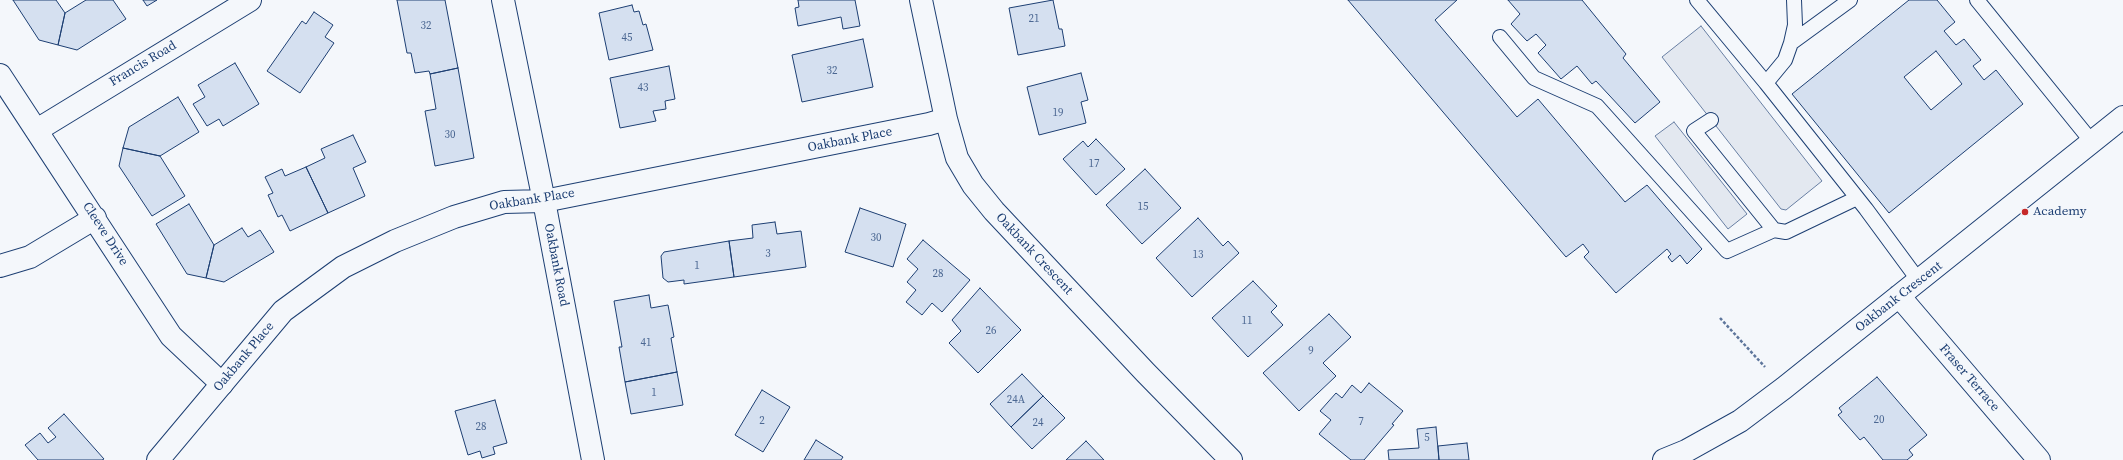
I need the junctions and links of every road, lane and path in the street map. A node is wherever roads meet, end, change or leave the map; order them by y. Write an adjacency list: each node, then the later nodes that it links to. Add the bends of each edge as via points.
1 (250, 0): 15 (street, Francis Road)
2 (503, 0): 18 (street, Oakbank Road)
3 (921, 0): 13 (street, Oakbank Crescent)
4 (1697, 0): 11 (lane)
5 (1794, 0): 9 (lane, via 1795,25)
6 (1850, 0): 9 (lane)
7 (1978, 0): 16 (lane)
8 (1500, 38): 20 (lane, via 1534,78 1597,106 1727,250)
9 (1791, 43): 11 (lane, via 1785,60)
10 (0, 75): 15 (street, Cleeve Drive)
11 (1766, 83): 17 (lane)
12 (2123, 117): 16 (street, Oakbank Crescent)
13 (946, 119): 18 (street, Oakbank Place); 29 (street, Oakbank Crescent, via 957,158 973,185 994,211)
14 (1711, 120): 20 (lane, via 1690,134)
15 (37, 130): 19 (street, Cleeve Drive)
16 (2092, 142): 22 (street, Oakbank Crescent)
17 (1857, 198): 20 (lane, via 1786,232); 22 (lane)
18 (544, 201): 25 (street, Oakbank Place, via 504,202 454,217 395,241 343,268 283,311); 28 (street, Oakbank Road)
19 (95, 218): 21 (street, via 30,257); 25 (street, Cleeve Drive, via 171,336)
20 (1774, 230)
21 (0, 266)
22 (1919, 281): 23 (street, Oakbank Crescent)
23 (1899, 296): 26 (street, Oakbank Crescent); 31 (street, Fraser Terrace)
24 (1720, 318): 26 (path)
25 (222, 384): 27 (street, Oakbank Place)
26 (1784, 388): 30 (street, Oakbank Crescent, via 1740,421 1686,451)
27 (158, 460)
28 (593, 460)
29 (1231, 460)
30 (1664, 460)
31 (2039, 460)

